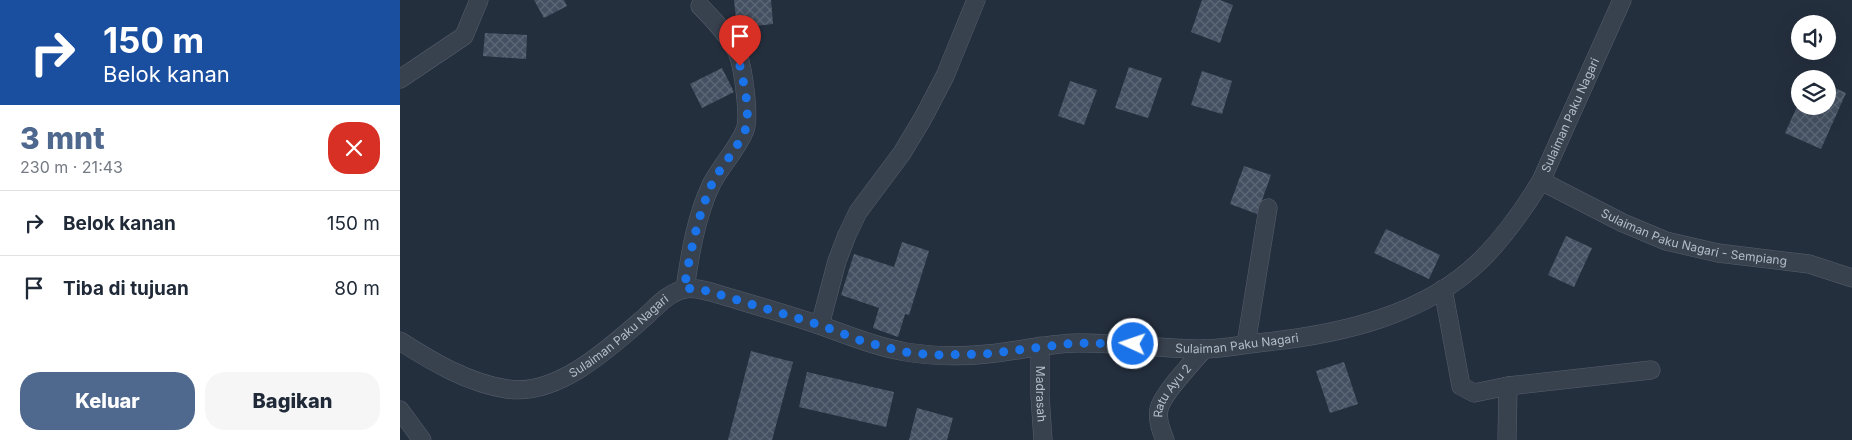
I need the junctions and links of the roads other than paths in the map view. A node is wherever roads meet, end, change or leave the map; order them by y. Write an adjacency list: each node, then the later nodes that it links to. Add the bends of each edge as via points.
1 (479, 0): 5 (street, via 464,36)
2 (976, 0): 11 (street, via 945,76 923,118 902,153 858,212 837,261)
3 (1622, 0): 6 (street, Sulaiman Paku Nagari)
4 (700, 2): 9 (street, via 737,52 747,105 746,128 711,185)
5 (400, 79)
6 (1541, 181): 8 (street, Sulaiman Paku Nagari - Sempiang, via 1666,242 1718,253 1809,264); 10 (street, Sulaiman Paku Nagari, via 1498,241)
7 (1268, 208): 13 (street)
8 (1852, 278)
9 (684, 289): 11 (street, Sulaiman Paku Nagari, via 711,292); 12 (street, Sulaiman Paku Nagari, via 670,295 606,351 560,380 535,388 508,389 481,382 441,367)
10 (1443, 289): 13 (street, Sulaiman Paku Nagari, via 1399,312 1350,327 1304,338); 17 (street, via 1461,386 1474,393)
11 (820, 325): 14 (street, Sulaiman Paku Nagari, via 862,341 904,352 934,355 985,354)
12 (400, 341)
13 (1246, 344): 15 (street, Sulaiman Paku Nagari)
14 (1040, 346): 15 (street, Sulaiman Paku Nagari, via 1115,343); 20 (street, Madrasah)
15 (1204, 349): 21 (street, Ratu Ayu 2, via 1163,399 1159,426)
16 (1652, 370): 17 (street)
17 (1508, 386): 22 (street)
18 (400, 410): 19 (street)
19 (422, 440)
20 (1042, 440)
21 (1165, 440)
22 (1507, 440)

